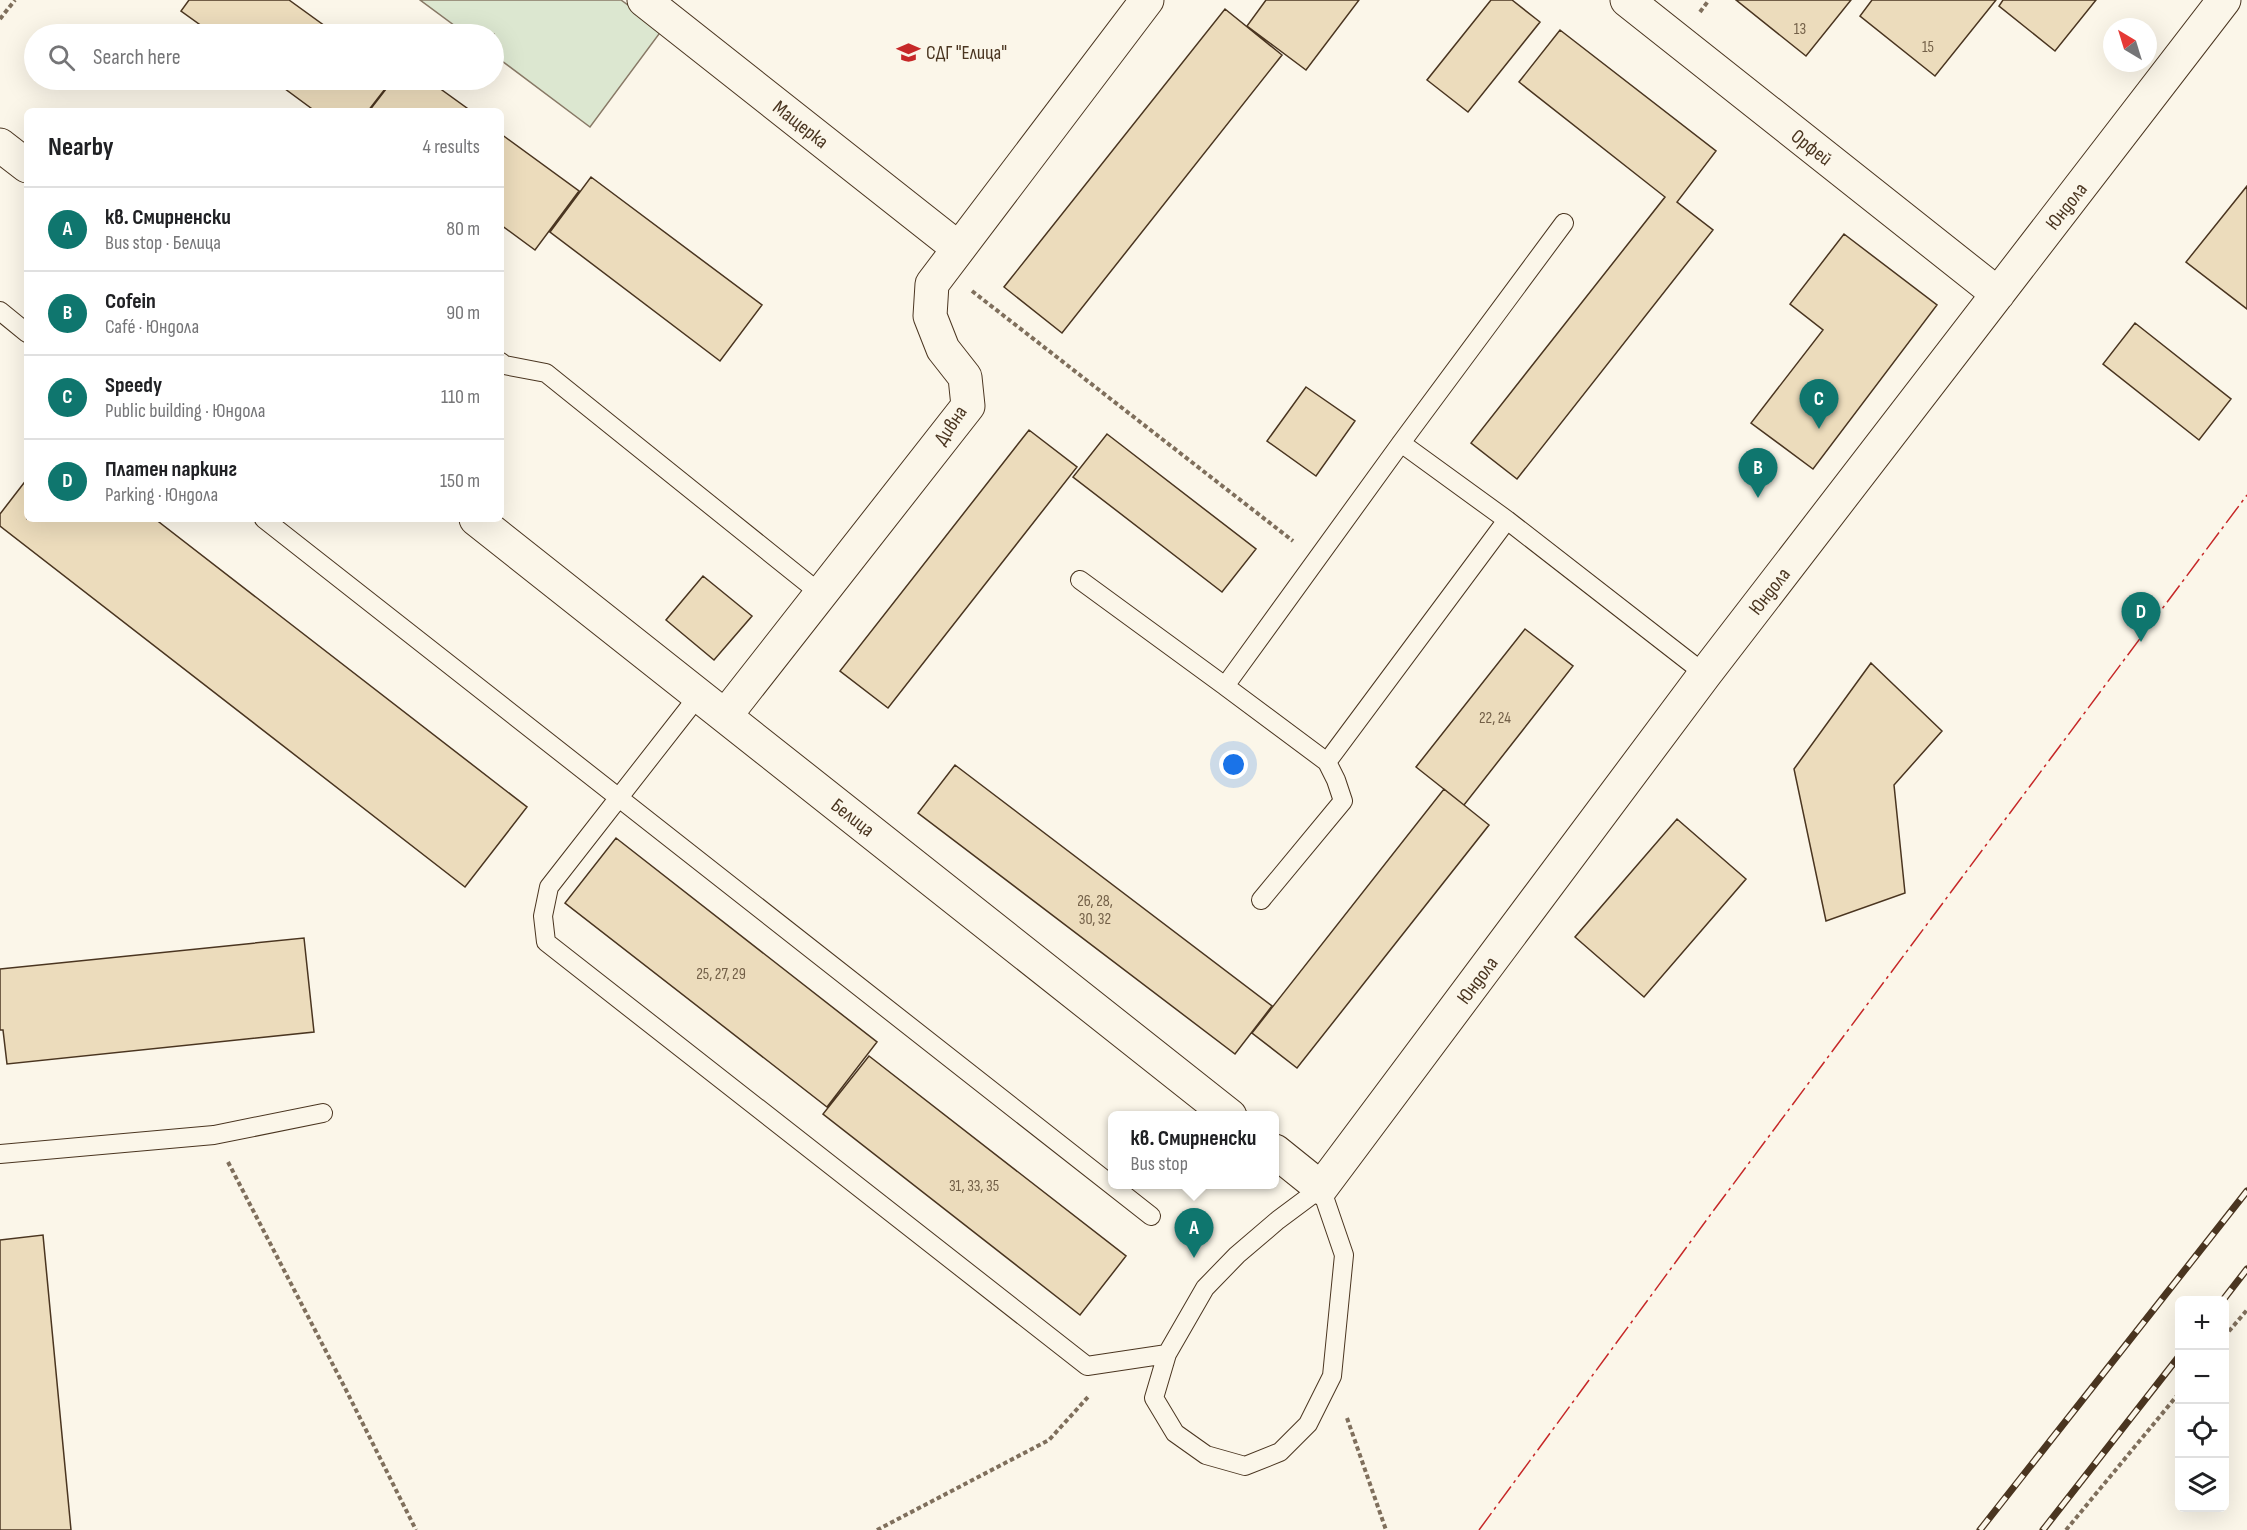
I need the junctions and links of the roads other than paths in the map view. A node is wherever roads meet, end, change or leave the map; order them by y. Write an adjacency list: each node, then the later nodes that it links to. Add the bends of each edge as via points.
1 (644, 0): 8 (street, Мащерка)
2 (1147, 0): 8 (street, Дивна)
3 (1627, 0): 9 (street, Орфей)
4 (2224, 0): 9 (street, Юндола)
5 (0, 145): 6 (street)
6 (24, 164)
7 (1564, 223): 13 (lane)
8 (951, 258): 18 (street, Дивна, via 932,284 930,316 943,349 965,377 968,406)
9 (1998, 294): 19 (street, Юндола)
10 (0, 311): 11 (lane)
11 (24, 331)
12 (504, 365): 18 (lane, via 546,373)
13 (1401, 443): 14 (lane); 20 (lane)
14 (1507, 520): 19 (lane); 23 (lane)
15 (268, 522): 24 (lane)
16 (480, 522): 21 (street, Белица)
17 (1080, 580): 20 (lane)
18 (821, 594): 22 (street, Дивна)
19 (1705, 674): 31 (street, Юндола)
20 (1225, 686): 23 (lane)
21 (699, 695): 22 (street, Белица); 24 (lane)
22 (725, 716): 26 (street, Белица)
23 (1327, 762): 25 (lane, via 1343,801)
24 (619, 798): 30 (lane); 34 (lane, via 549,887 543,916 546,942 1087,1366)
25 (1261, 900)
26 (1224, 1111)
27 (323, 1113): 28 (lane, via 214,1135)
28 (0, 1154)
29 (1279, 1154): 31 (street)
30 (1108, 1182)
31 (1321, 1188): 34 (lane, via 1237,1255 1205,1288); 34 (lane, via 1344,1255 1332,1376 1308,1424 1280,1452 1245,1466 1206,1455 1175,1433 1154,1398)
32 (1117, 1189): 33 (lane)
33 (1151, 1216)
34 (1167, 1354)

